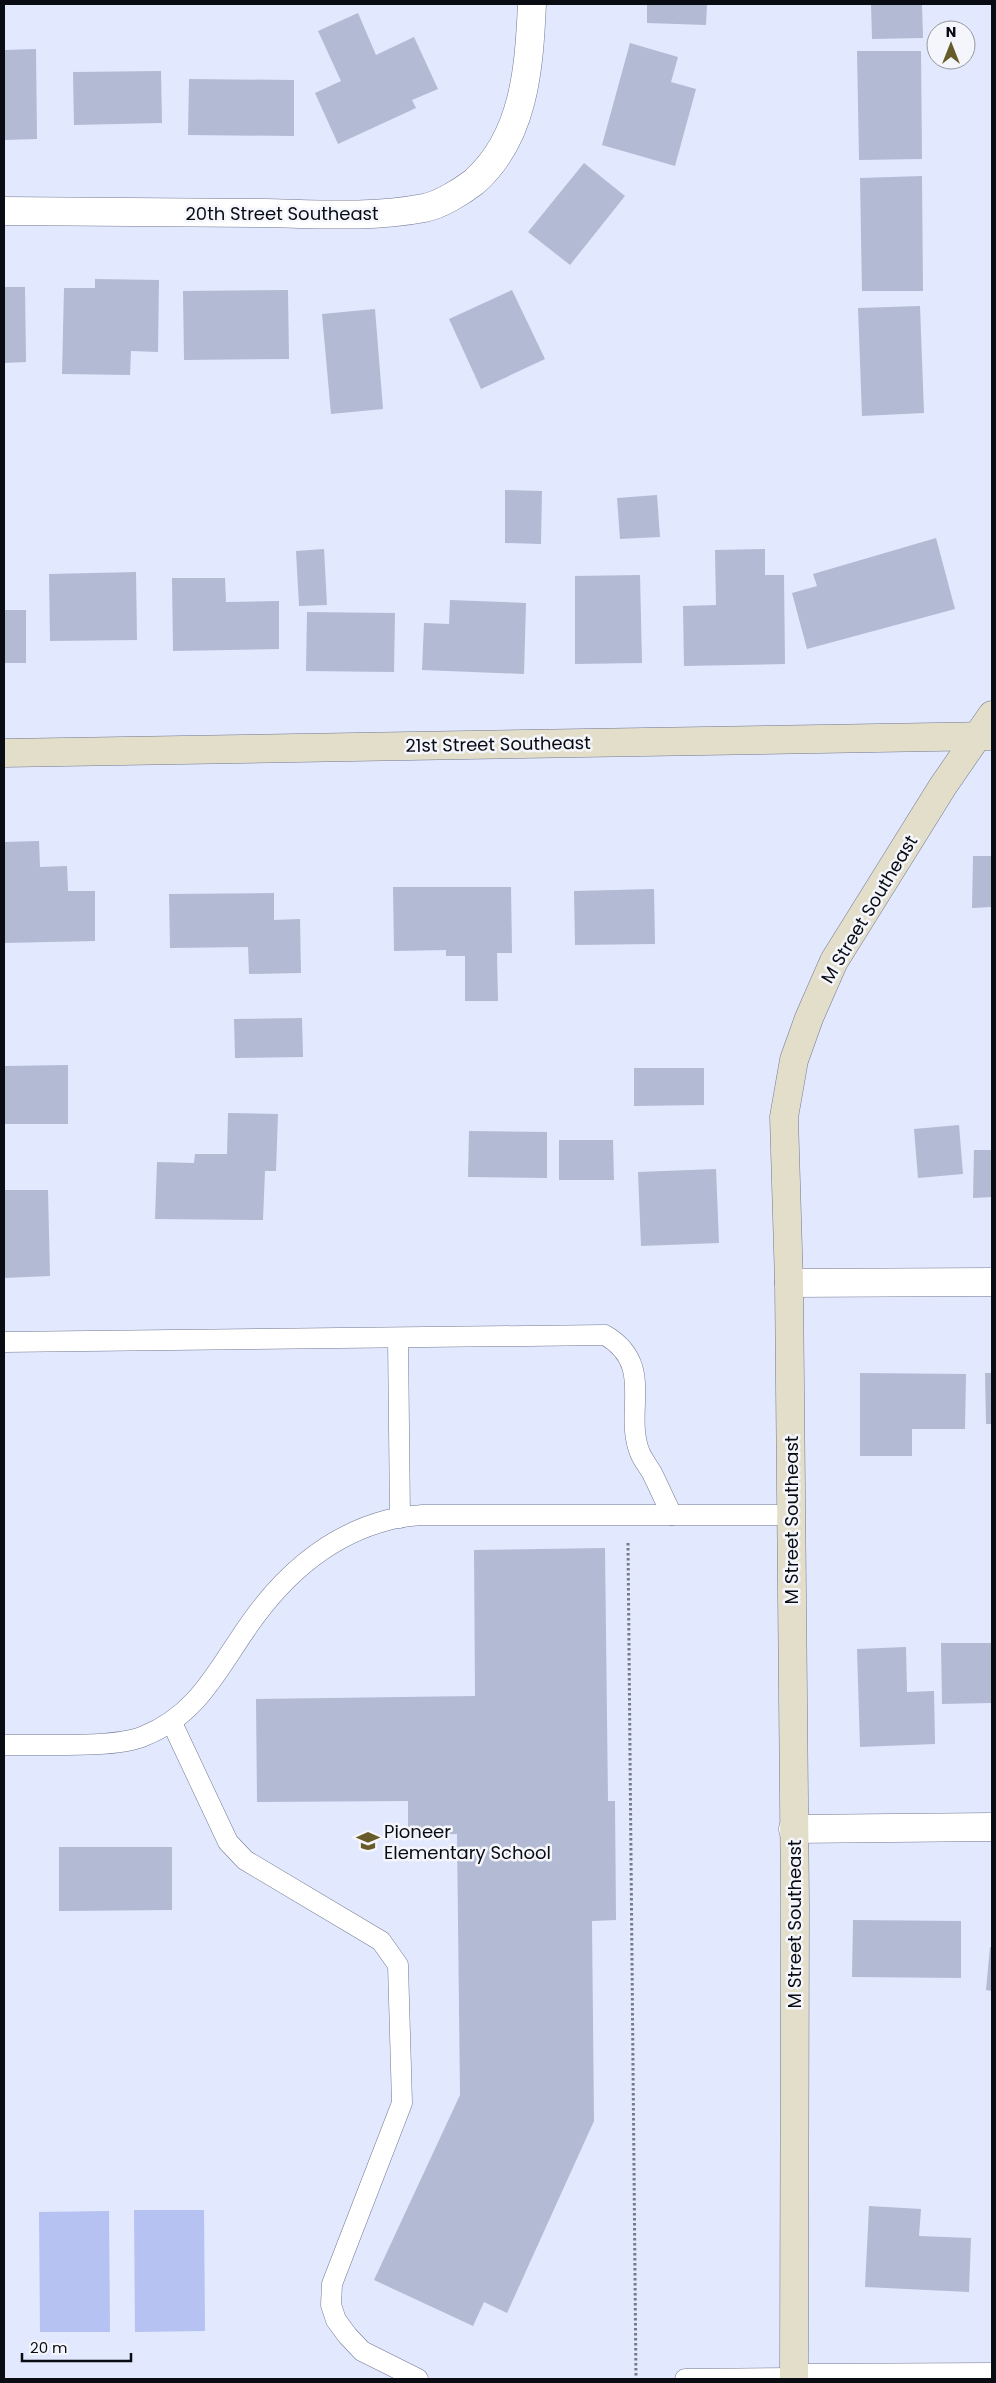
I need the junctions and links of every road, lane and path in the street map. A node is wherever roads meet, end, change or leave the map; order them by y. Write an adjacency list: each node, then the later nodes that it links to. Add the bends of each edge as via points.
1 (532, 4): 2 (street, 20th Street Southeast, via 525,80 517,117 506,143 473,182 426,208 392,213 334,214)
2 (4, 211)
3 (988, 729): 4 (street, 21st Street Southeast); 6 (street, M Street Southeast, via 943,786 834,961 800,1043 784,1117)
4 (4, 753)
5 (992, 1282): 6 (street)
6 (789, 1283): 11 (street, M Street Southeast)
7 (398, 1338): 8 (lane); 10 (lane, via 605,1335 620,1344 636,1375 636,1435 640,1453); 12 (lane)
8 (4, 1342)
9 (627, 1515): 10 (lane); 12 (lane, via 422,1515); 20 (path)
10 (672, 1515): 11 (lane)
11 (791, 1515): 16 (street, M Street Southeast)
12 (400, 1518): 13 (lane, via 352,1533 317,1552 283,1581 195,1703)
13 (172, 1723): 14 (lane, via 142,1737 109,1743); 19 (lane, via 228,1842 245,1860 381,1941 398,1965 402,2103 332,2284 331,2305 336,2320 362,2351)
14 (4, 1744)
15 (992, 1827): 16 (street)
16 (793, 1829): 18 (street, M Street Southeast)
17 (992, 2377): 18 (street)
18 (794, 2378): 21 (lane)
19 (418, 2379)
20 (636, 2379)
21 (685, 2379)

